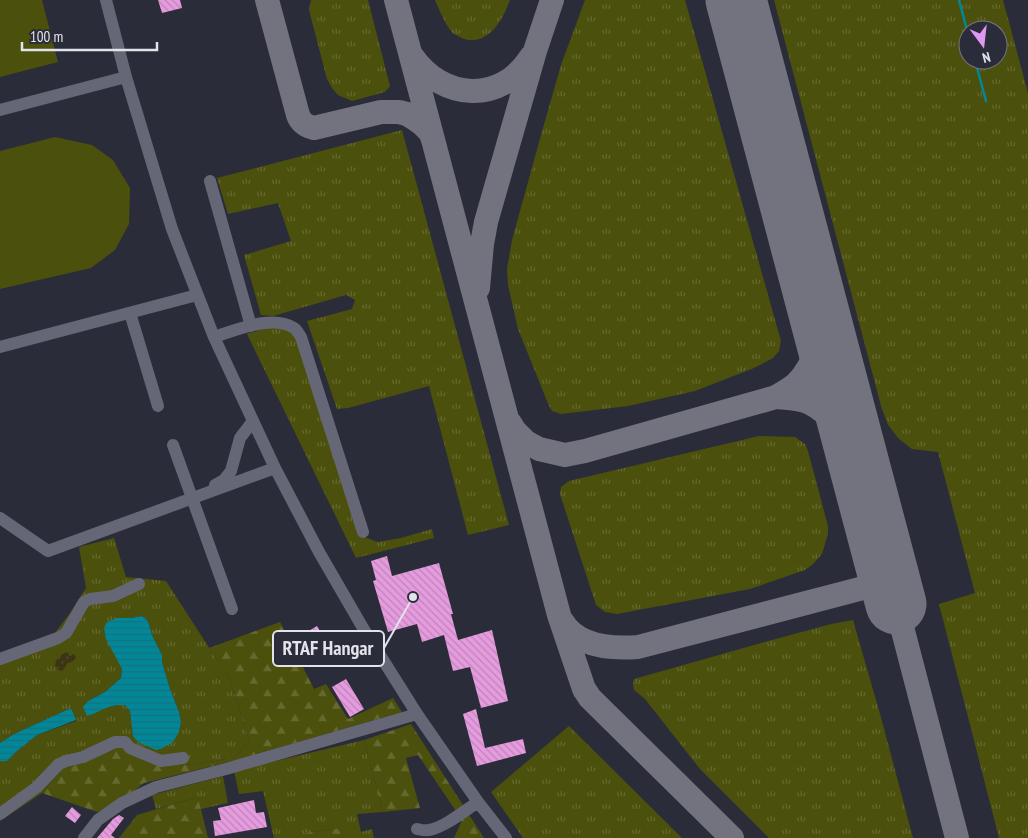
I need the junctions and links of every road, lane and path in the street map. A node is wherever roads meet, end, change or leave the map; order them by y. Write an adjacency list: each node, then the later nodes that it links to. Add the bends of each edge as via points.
1 (106, 0): 2 (street)
2 (126, 77): 3 (street); 5 (street, via 172,229)
3 (0, 110)
4 (210, 181): 7 (street)
5 (197, 295): 6 (street); 8 (street)
6 (130, 313): 9 (street); 10 (street)
7 (251, 326): 8 (street); 17 (street, via 284,324 295,329 301,338)
8 (214, 336): 11 (street)
9 (0, 347)
10 (158, 406)
11 (253, 421): 13 (street); 14 (street, via 240,438 231,470 224,480)
12 (173, 445): 15 (street)
13 (274, 468): 14 (street); 21 (street, via 363,628)
14 (206, 493): 15 (street)
15 (192, 498): 16 (street, via 48,551); 19 (street)
16 (0, 518)
17 (363, 532)
18 (138, 584): 20 (street, via 113,596 84,602 66,633)
19 (232, 609)
20 (0, 659)
21 (417, 714): 23 (street); 26 (street, via 156,787 122,803 98,820)
22 (183, 758): 24 (street, via 161,761 130,748 124,742 115,742 59,764 37,787)
23 (478, 802): 25 (street, via 434,829); 27 (street)
24 (0, 814)
25 (417, 829)
26 (84, 838)
27 (506, 838)

